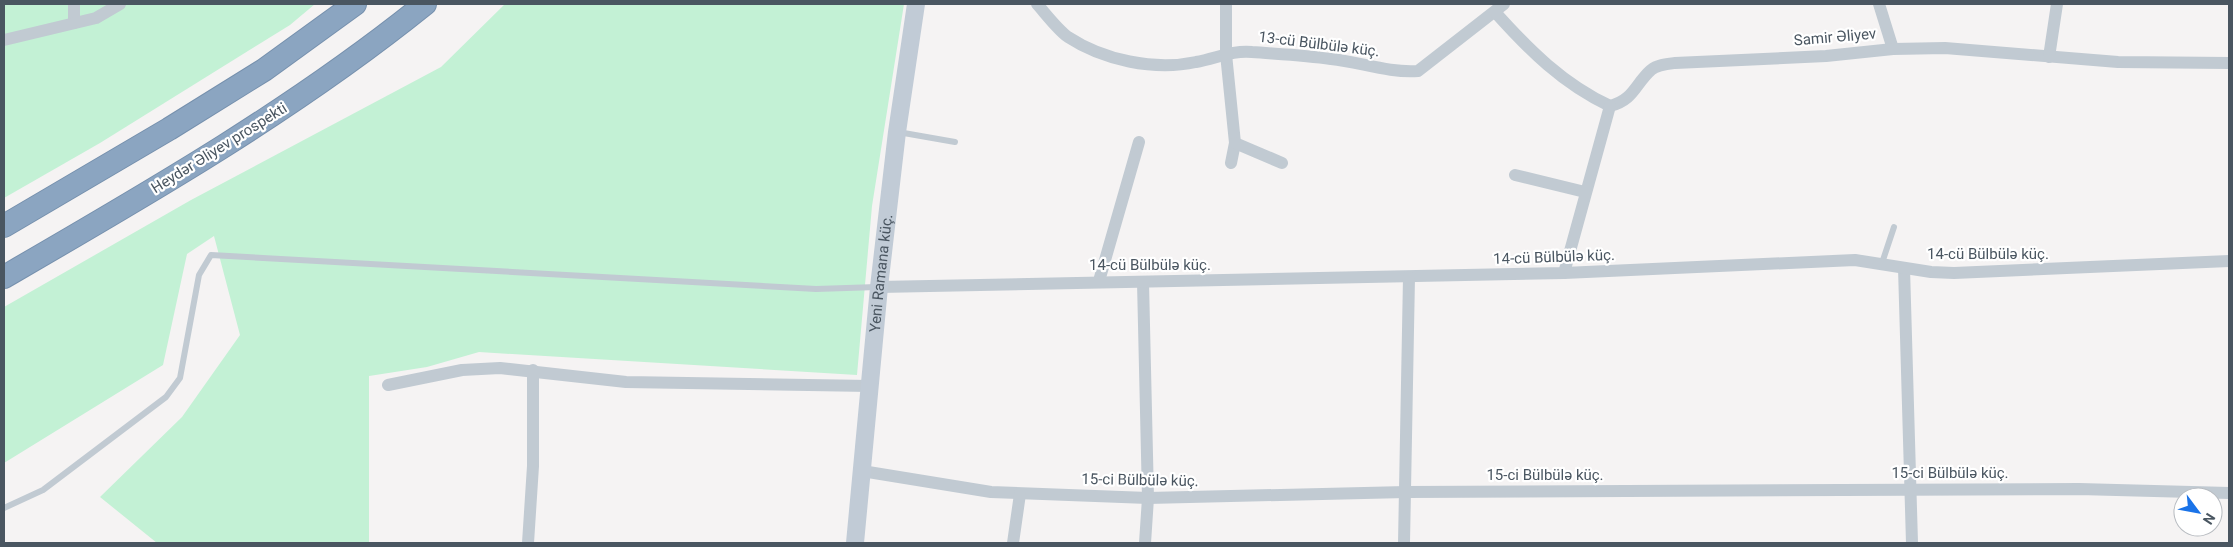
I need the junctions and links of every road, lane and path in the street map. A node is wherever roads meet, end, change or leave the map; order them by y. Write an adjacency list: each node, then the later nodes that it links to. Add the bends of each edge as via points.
1 (74, 4): 11 (street)
2 (120, 4): 11 (street, via 96,18)
3 (355, 4): 26 (highway, via 248,80)
4 (425, 4): 32 (highway, Heydər Əliyev prospekti, via 286,106 192,166)
5 (916, 4): 18 (street, Yeni Ramana küç.)
6 (1037, 4): 14 (street, 13-cü Bülbülə küç., via 1067,36 1100,54 1142,63 1174,65)
7 (1226, 4): 14 (street)
8 (1879, 4): 13 (street)
9 (2057, 4): 15 (street)
10 (1500, 8): 14 (street, 13-cü Bülbülə küç., via 1418,71 1402,72 1322,58 1246,51); 17 (street, via 1524,44 1549,68)
11 (74, 22): 12 (street)
12 (4, 40)
13 (1893, 49): 15 (street, Samir Əliyev, via 1970,50); 17 (street, Samir Əliyev, via 1661,65 1652,69 1631,96)
14 (1226, 54): 21 (street)
15 (2048, 57): 16 (street, Samir Əliyev, via 2118,62)
16 (2229, 63)
17 (1610, 106): 25 (street)
18 (897, 132): 19 (lane); 36 (street, Yeni Ramana küç.)
19 (954, 142)
20 (1139, 142): 34 (street)
21 (1235, 143): 22 (street); 23 (street)
22 (1231, 163)
23 (1282, 163)
24 (1515, 175): 25 (street)
25 (1586, 192): 31 (street)
26 (4, 226)
27 (1894, 227): 29 (lane)
28 (2229, 262): 30 (street, 14-cü Bülbülə küç., via 1991,272)
29 (1882, 263): 30 (street, 14-cü Bülbülə küç.); 31 (street, 14-cü Bülbülə küç., via 1855,260)
30 (1904, 268): 41 (street)
31 (1564, 274): 33 (street, 14-cü Bülbülə küç.)
32 (4, 277)
33 (1409, 277): 35 (street, 14-cü Bülbülə küç.); 42 (street)
34 (1099, 281): 35 (street, 14-cü Bülbülə küç.); 36 (street, 14-cü Bülbülə küç.)
35 (1143, 282): 45 (street)
36 (879, 287): 39 (street, Yeni Ramana küç.); 46 (lane, via 816,289 211,255 199,275 180,378 166,397 43,490)
37 (533, 370): 38 (street, via 462,370); 39 (street, via 626,382); 47 (street, via 533,466)
38 (388, 385)
39 (870, 386): 40 (street, Yeni Ramana küç.)
40 (862, 471): 44 (street, 15-ci Bülbülə küç.); 48 (street, Yeni Ramana küç.)
41 (1911, 489): 42 (street, 15-ci Bülbülə küç.); 43 (street, 15-ci Bülbülə küç.); 52 (street)
42 (1406, 492): 45 (street, 15-ci Bülbülə küç.); 51 (street)
43 (2229, 493)
44 (1020, 494): 45 (street, 15-ci Bülbülə küç.); 49 (street)
45 (1148, 498): 50 (street)
46 (4, 508)
47 (528, 543)
48 (855, 543)
49 (1014, 543)
50 (1145, 543)
51 (1404, 543)
52 (1912, 543)

